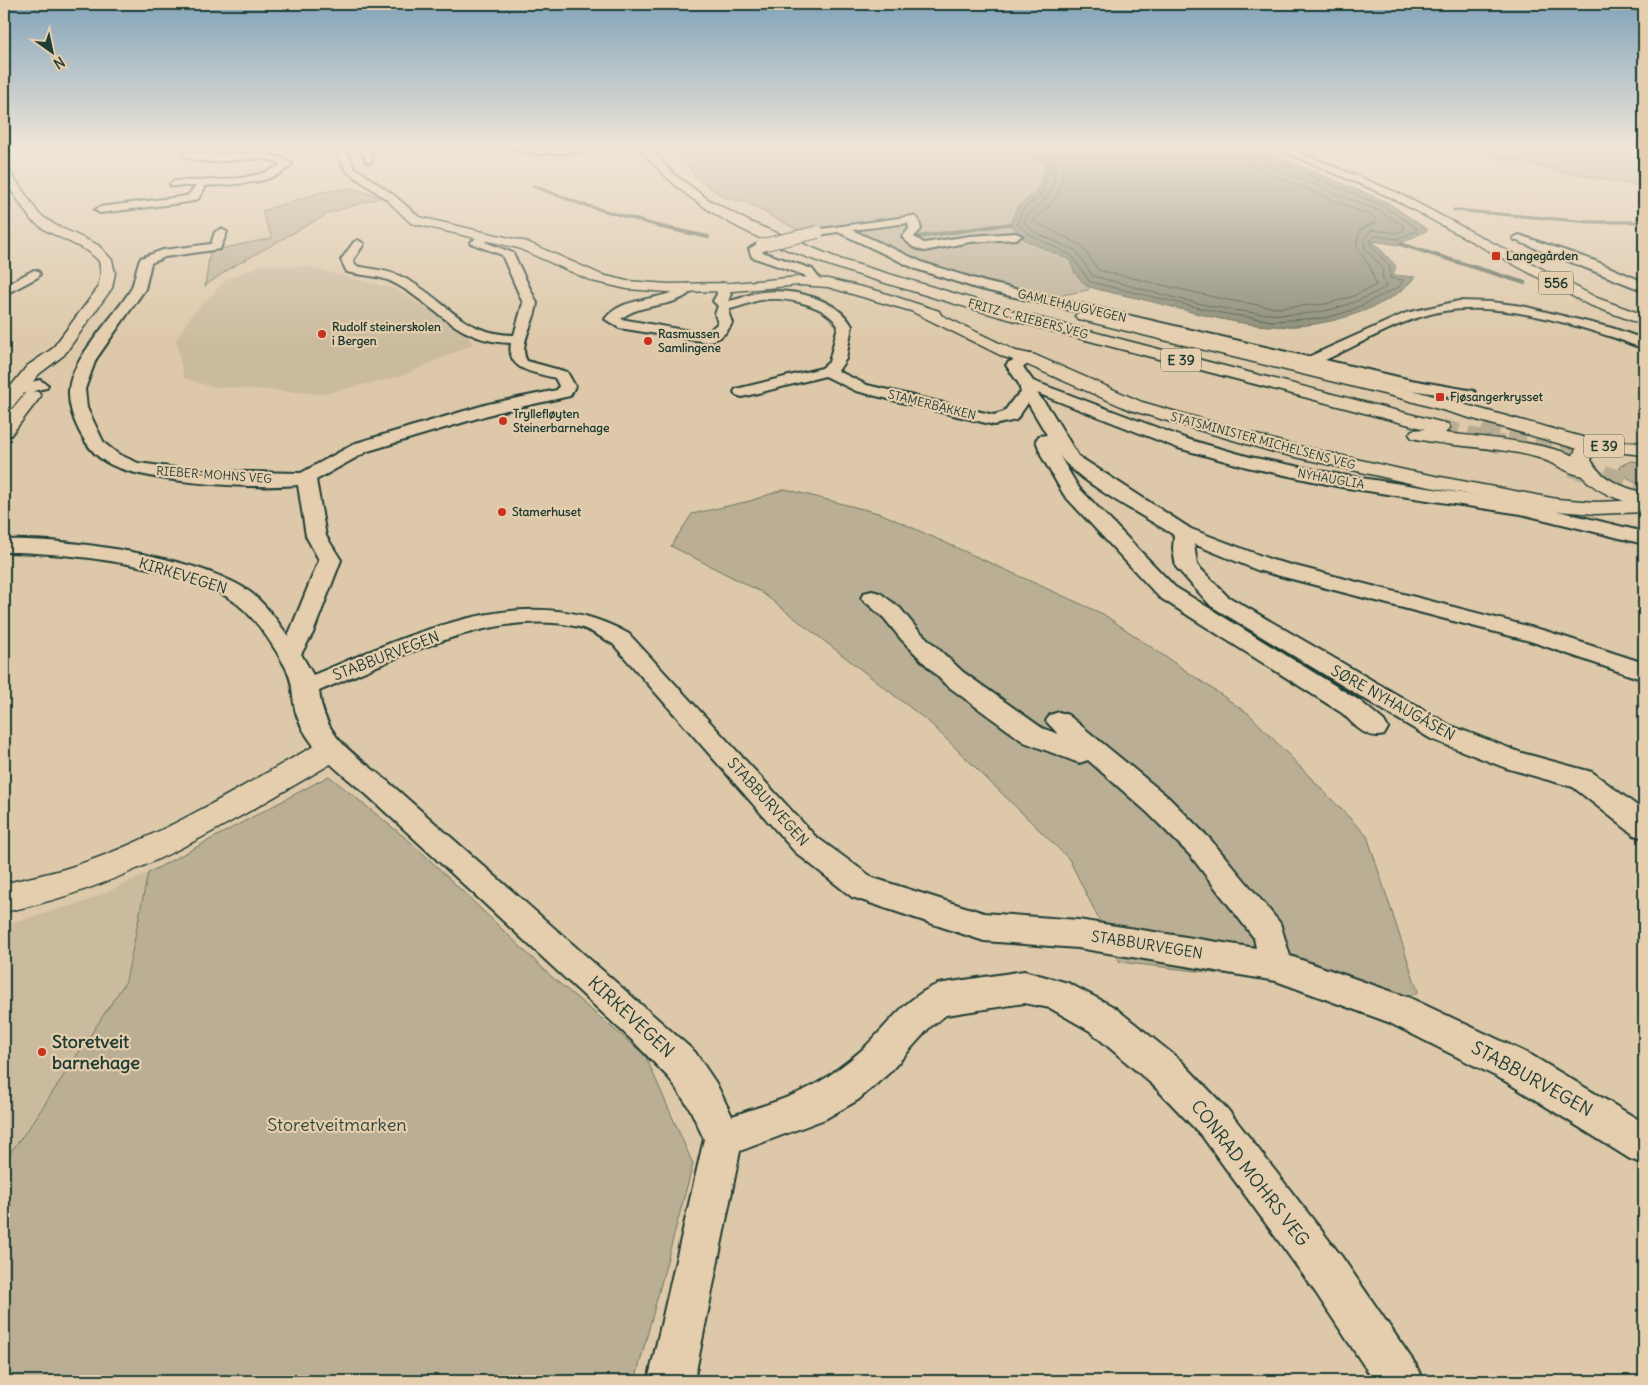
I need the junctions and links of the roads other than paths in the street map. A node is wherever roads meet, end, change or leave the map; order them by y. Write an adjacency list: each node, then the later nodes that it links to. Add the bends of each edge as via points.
1 (34, 213): 28 (main road, via 42,223 93,248 101,254 108,267 105,288)
2 (406, 213): 8 (main road, STATSMINISTER MICHELSENS VEG, via 434,226)
3 (725, 213): 17 (main road, FRITZ C. RIEBERS VEG / E 39, via 828,259)
4 (750, 213): 19 (main road, FRITZ C. RIEBERS VEG / E 39, via 785,230 873,263)
5 (1428, 213): 20 (main road, 556)
6 (839, 228): 9 (street, via 913,219 915,229 908,238 917,246 924,247); 13 (street, bridge, via 755,249 756,254 808,272 813,278); 30 (street, GAMLEHAUGVEGEN, via 920,266 964,281)
7 (221, 232): 44 (street, RIEBER-MOHNS VEG, via 216,247 163,254 144,262 138,289 82,369 77,389 78,408 97,446 112,458 134,468 214,478)
8 (485, 236): 16 (main road, STATSMINISTER MICHELSENS VEG, via 539,251 597,278 627,285); 26 (street, RIEBER-MOHNS VEG, via 476,243 507,253 530,303 531,309)
9 (1016, 236)
10 (1519, 238): 15 (street)
11 (358, 244): 26 (street, via 347,260 350,268 397,279 477,335 499,340)
12 (34, 274): 18 (street)
13 (811, 282): 14 (main road, STATSMINISTER MICHELSENS VEG); 29 (main road, STATSMINISTER MICHELSENS VEG, via 846,287 917,309 1010,354)
14 (722, 287): 16 (main road, STATSMINISTER MICHELSENS VEG); 21 (street, via 724,294 720,301)
15 (1644, 287)
16 (688, 288): 21 (street, STATSMINISTER MICHELSENS VEG, via 680,295 658,298 612,319 619,324 707,338 724,328 722,314)
17 (921, 290): 19 (main road, FRITZ C. RIEBERS VEG / E 39, via 1046,325 1446,422); 43 (main road, E 39, via 1160,364 1400,430 1521,446 1558,457)
18 (4, 292)
19 (986, 297): 41 (main road, E 39, via 1040,306 1284,363 1460,408 1552,438)
20 (1592, 301): 23 (main road, 556); 25 (main road, 556)
21 (725, 305): 31 (street, via 742,304 761,296 782,296 806,300 838,315 845,326 839,360)
22 (1535, 312): 24 (street, via 1532,320); 27 (street, via 1628,336); 30 (street, via 1466,305 1429,310)
23 (1644, 320)
24 (1520, 326)
25 (1644, 330)
26 (520, 339): 44 (street, RIEBER-MOHNS VEG, via 515,356 517,360 561,375 567,386 564,393 494,408 362,447)
27 (1644, 344)
28 (58, 352): 32 (main road, via 55,363); 33 (main road)
29 (1029, 359): 35 (street, via 1014,365); 45 (main road, STATSMINISTER MICHELSENS VEG, via 1136,406 1205,427 1344,463)
30 (1313, 360): 36 (street, GAMLEHAUGVEGEN, via 1411,385)
31 (827, 371): 34 (street); 35 (street, STAMERBAKKEN, via 862,388 994,420 1010,416 1020,401)
32 (40, 385): 33 (street); 38 (main road)
33 (11, 388): 37 (main road)
34 (742, 392)
35 (1031, 394): 48 (street, via 1072,460); 49 (street, NYHAUGLIA, via 1247,462 1340,482 1521,508); 56 (street, SØRE NYHAUGÅSEN, via 1051,457 1071,491 1168,592 1350,707)
36 (1468, 394)
37 (4, 406)
38 (4, 431)
39 (1644, 439): 40 (main road)
40 (1618, 446): 41 (main road, E 39); 42 (main road, E 39)
41 (1598, 447): 43 (main road, E 39, via 1582,456 1581,463)
42 (1644, 449)
43 (1590, 474): 45 (main road, STATSMINISTER MICHELSENS VEG, via 1592,486 1583,491 1545,495); 46 (main road, E 39, via 1614,489)
44 (306, 478): 52 (street, via 316,536 330,560 302,632)
45 (1505, 494): 47 (main road, STATSMINISTER MICHELSENS VEG, via 1580,507)
46 (1644, 500)
47 (1644, 506)
48 (1184, 533): 53 (street, via 1265,565 1538,636); 59 (street, SØRE NYHAUGÅSEN, via 1187,567 1219,601 1440,732 1477,748 1587,782)
49 (1644, 538)
50 (4, 546): 52 (street, KIRKEVEGEN, via 34,545 115,557 170,569 229,588 249,602)
51 (872, 598): 57 (street, via 892,613 954,678 1033,735 1079,754)
52 (289, 654): 54 (street, KIRKEVEGEN)
53 (1644, 672)
54 (306, 687): 58 (street, KIRKEVEGEN, via 308,711); 61 (street, STABBURVEGEN, via 423,642 494,620 559,616 584,621 621,639 805,844 863,888 984,927 1078,934)
55 (1059, 721): 57 (street)
56 (1375, 728)
57 (1090, 748): 61 (street, via 1158,805 1200,847 1269,933)
58 (331, 750): 60 (main road, via 232,806 124,861 80,878); 62 (street, KIRKEVEGEN, via 523,918 682,1065 703,1096)
59 (1644, 827)
60 (4, 898)
61 (1276, 966): 63 (street, STABBURVEGEN, via 1398,1008 1518,1068)
62 (723, 1138): 64 (street); 65 (street, CONRAD MOHRS VEG, via 812,1106 845,1087 876,1061 918,1015 938,1000 1024,987 1056,994 1102,1019 1167,1073 1215,1123 1328,1272)
63 (1644, 1145)
64 (671, 1381)
65 (1400, 1381)

